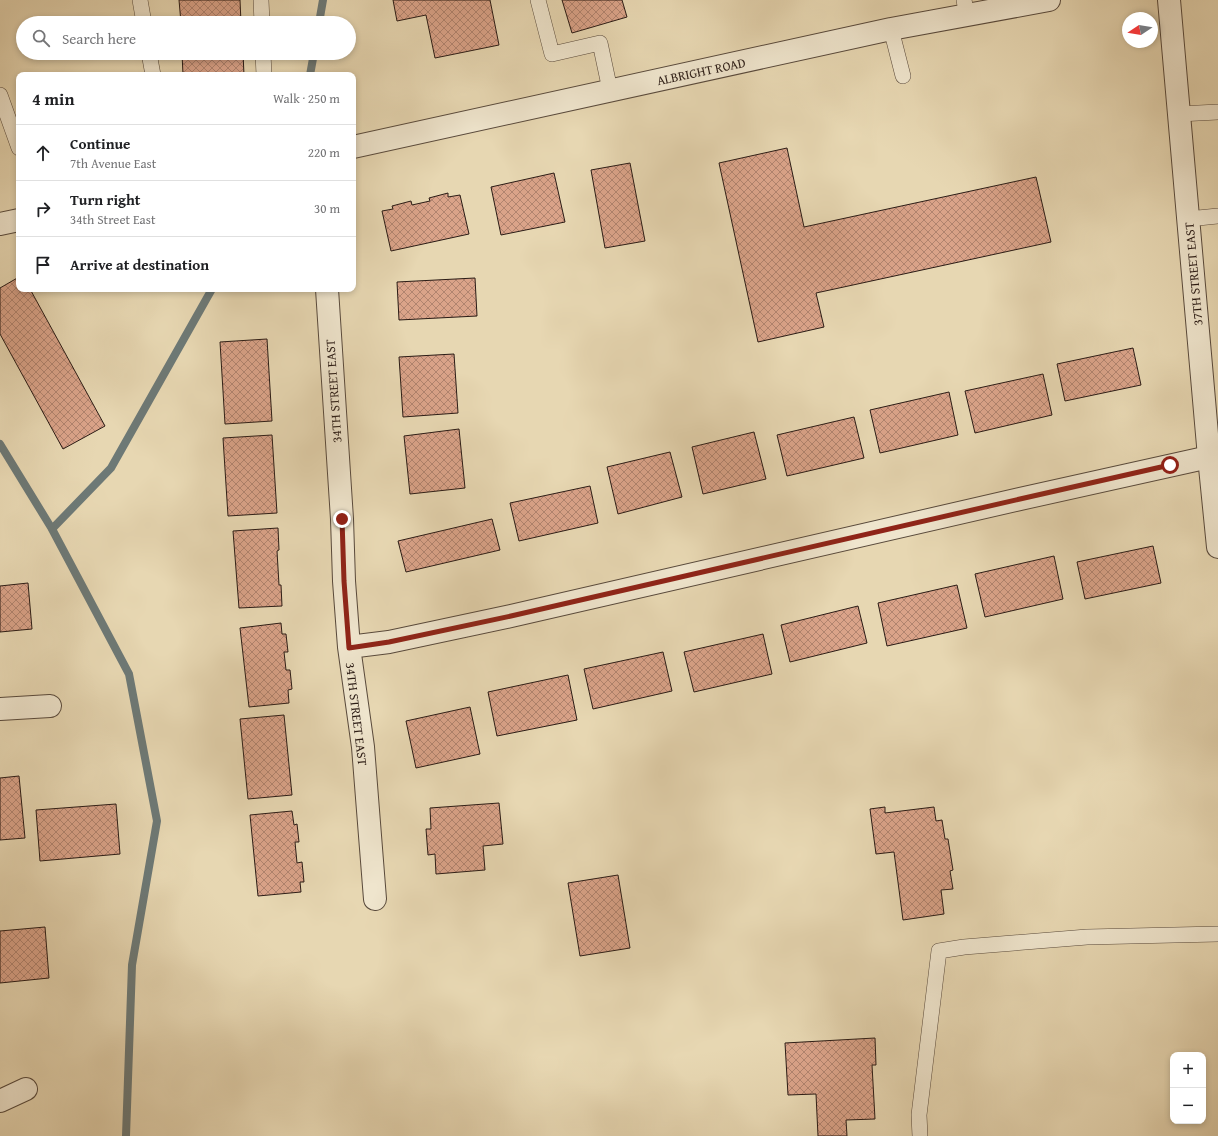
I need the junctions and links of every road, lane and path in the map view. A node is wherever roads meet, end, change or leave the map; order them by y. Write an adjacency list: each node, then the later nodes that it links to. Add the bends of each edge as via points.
1 (140, 0): 7 (lane)
2 (261, 0): 8 (lane)
3 (538, 0): 15 (lane, via 552,54 600,43)
4 (1049, 0): 6 (street, ALBRIGHT ROAD)
5 (1169, 0): 18 (street, 37TH STREET EAST)
6 (975, 7): 9 (street, ALBRIGHT ROAD)
7 (143, 16)
8 (262, 16)
9 (891, 30): 14 (lane); 15 (street, ALBRIGHT ROAD)
10 (150, 60): 12 (lane)
11 (263, 60): 13 (lane)
12 (152, 72)
13 (264, 72)
14 (903, 76)
15 (610, 90): 20 (street, ALBRIGHT ROAD)
16 (0, 95): 19 (lane)
17 (1218, 112): 18 (lane)
18 (1179, 114): 22 (street, 37TH STREET EAST)
19 (16, 140)
20 (356, 146)
21 (1218, 216): 22 (lane)
22 (1188, 219): 26 (street, 37TH STREET EAST)
23 (16, 221): 24 (street)
24 (0, 224)
25 (327, 292): 28 (street, 34TH STREET EAST)
26 (1209, 457): 27 (street, 37TH STREET EAST); 28 (street, via 511,616)
27 (1218, 547)
28 (349, 648): 31 (street, 34TH STREET EAST, via 362,747)
29 (50, 706): 30 (street)
30 (0, 709)
31 (375, 899)
32 (1218, 934): 35 (lane, via 1087,937 964,946 939,951 919,1115)
33 (26, 1089): 34 (street)
34 (0, 1102)
35 (920, 1136)

